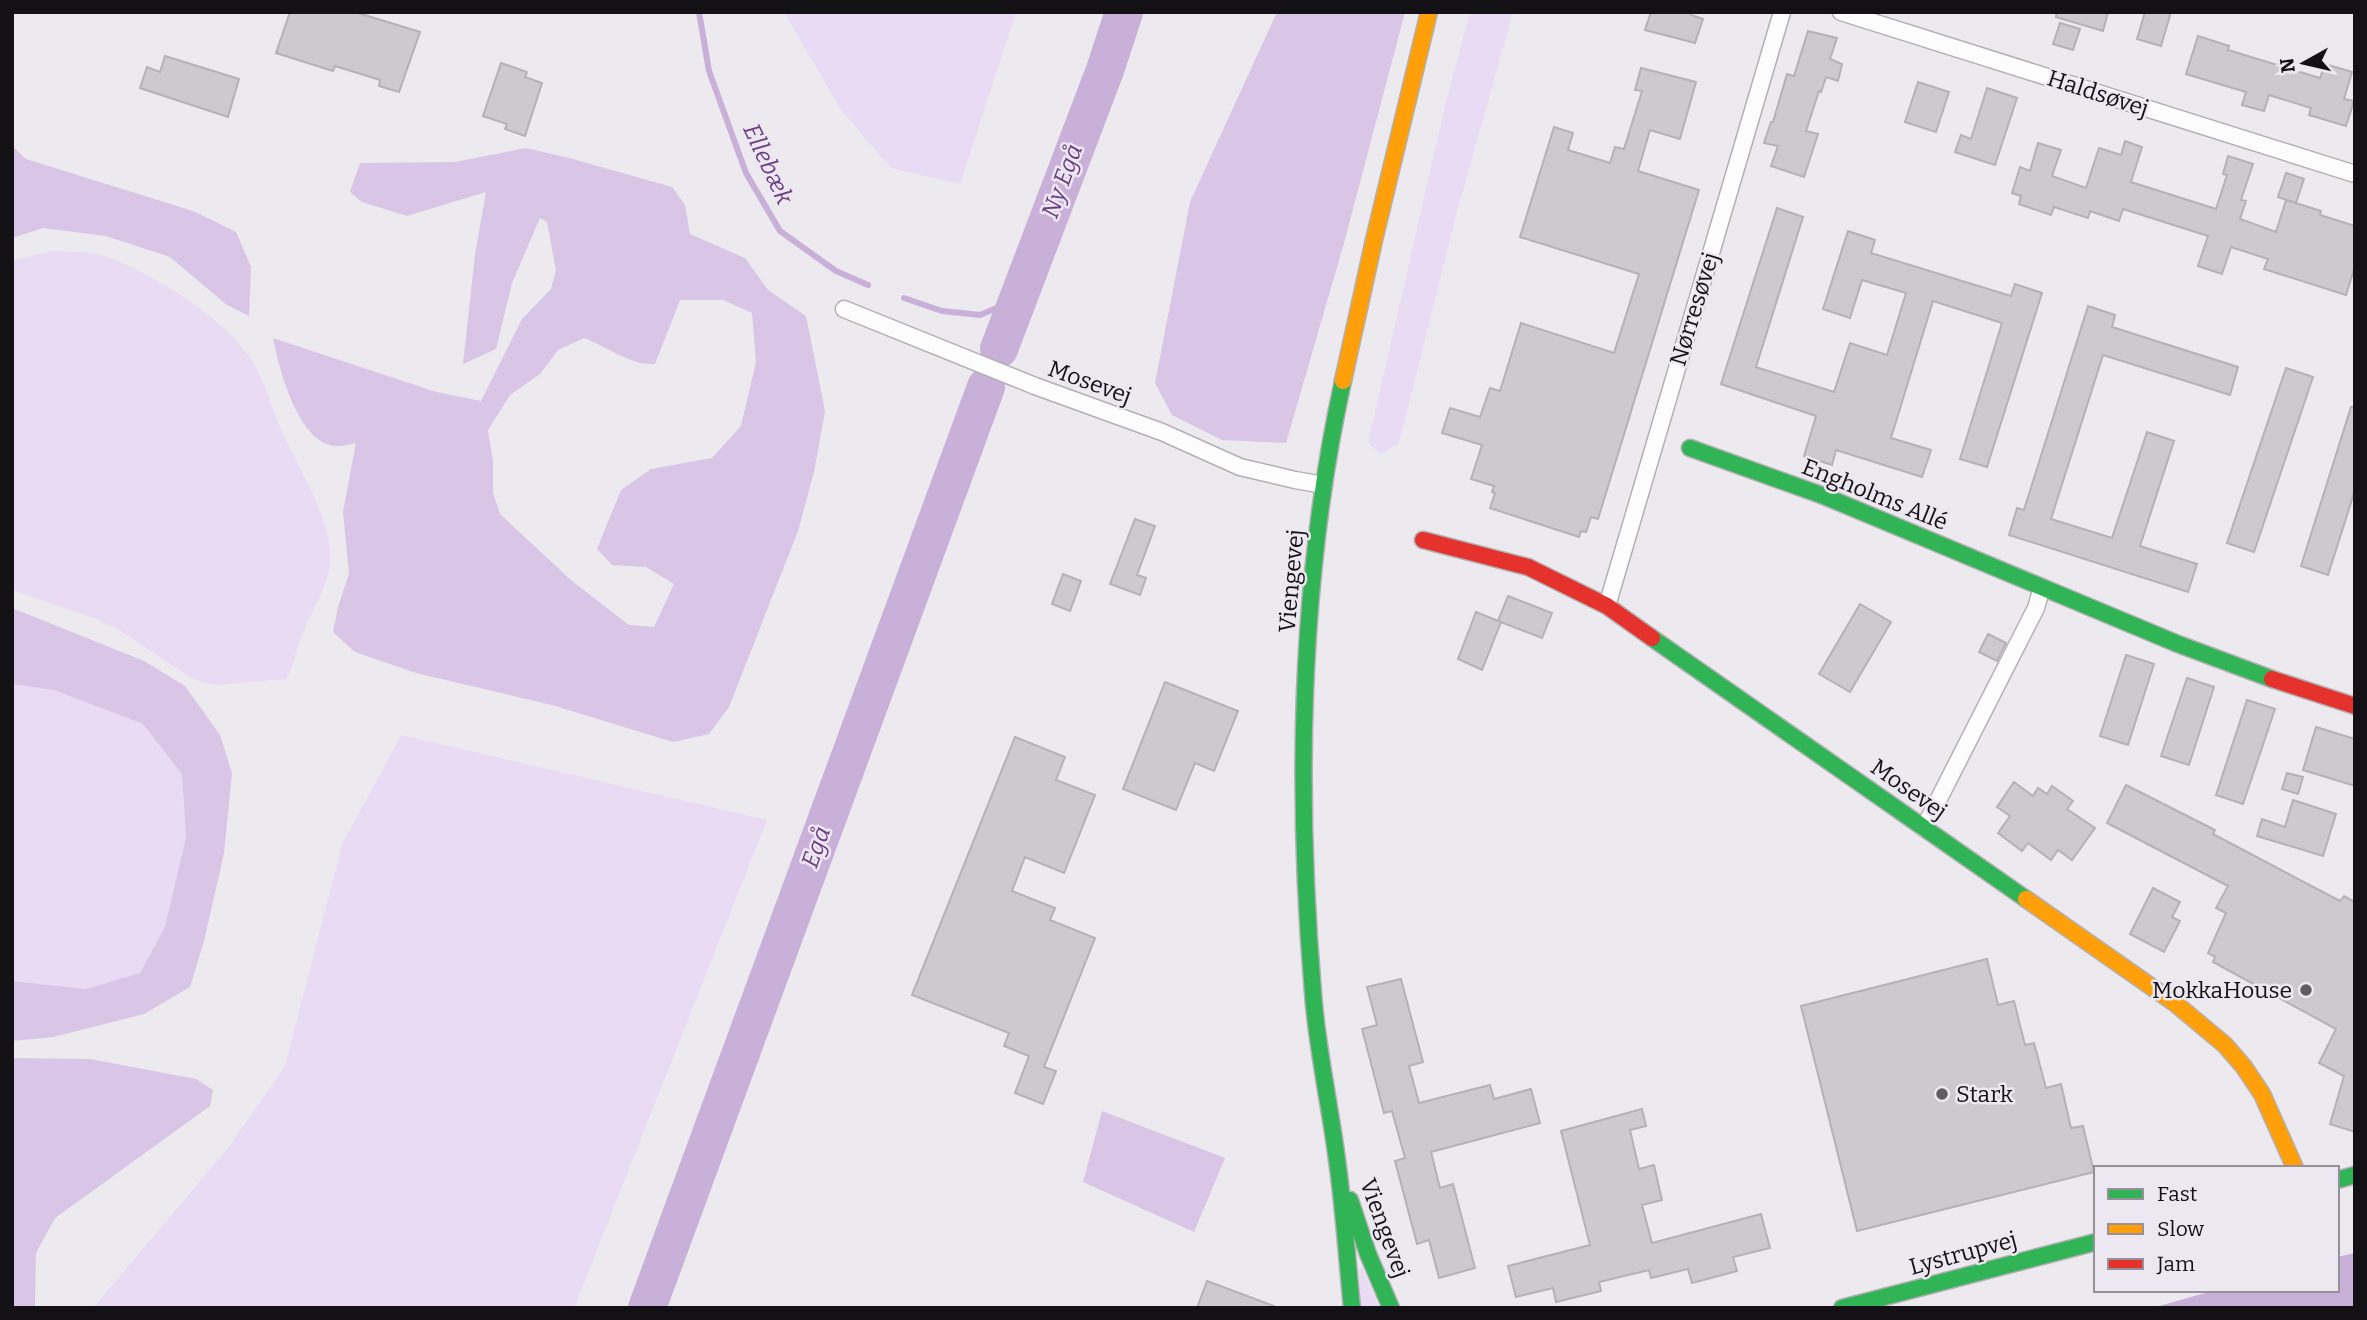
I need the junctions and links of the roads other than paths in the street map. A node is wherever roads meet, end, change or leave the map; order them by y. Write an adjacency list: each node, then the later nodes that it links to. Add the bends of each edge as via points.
1 (1429, 12): 7 (street, Viengevej, via 1347,361)
2 (1782, 12): 10 (street, Nørresøvej)
3 (1841, 12): 4 (street, Haldsøvej)
4 (2355, 174)
5 (844, 309): 7 (street, Mosevej, via 1162,432 1240,467)
6 (1690, 448): 9 (street, Engholms Allé, via 1824,496)
7 (1324, 485): 13 (street, Viengevej, via 1305,698 1303,817 1313,995)
8 (1423, 540): 10 (street, Mosevej, via 1528,568)
9 (2042, 587): 11 (street, Engholms Allé, via 2178,644); 12 (street, via 2036,608)
10 (1607, 606): 12 (street, Mosevej)
11 (2355, 706)
12 (1924, 828): 14 (street, Mosevej, via 2197,1019 2234,1054 2254,1081)
13 (1338, 1164): 16 (street, Viengevej); 17 (street, Viengevej)
14 (2294, 1166)
15 (2094, 1243): 18 (street, Lystrupvej)
16 (1352, 1308)
17 (1391, 1308)
18 (1842, 1308)

